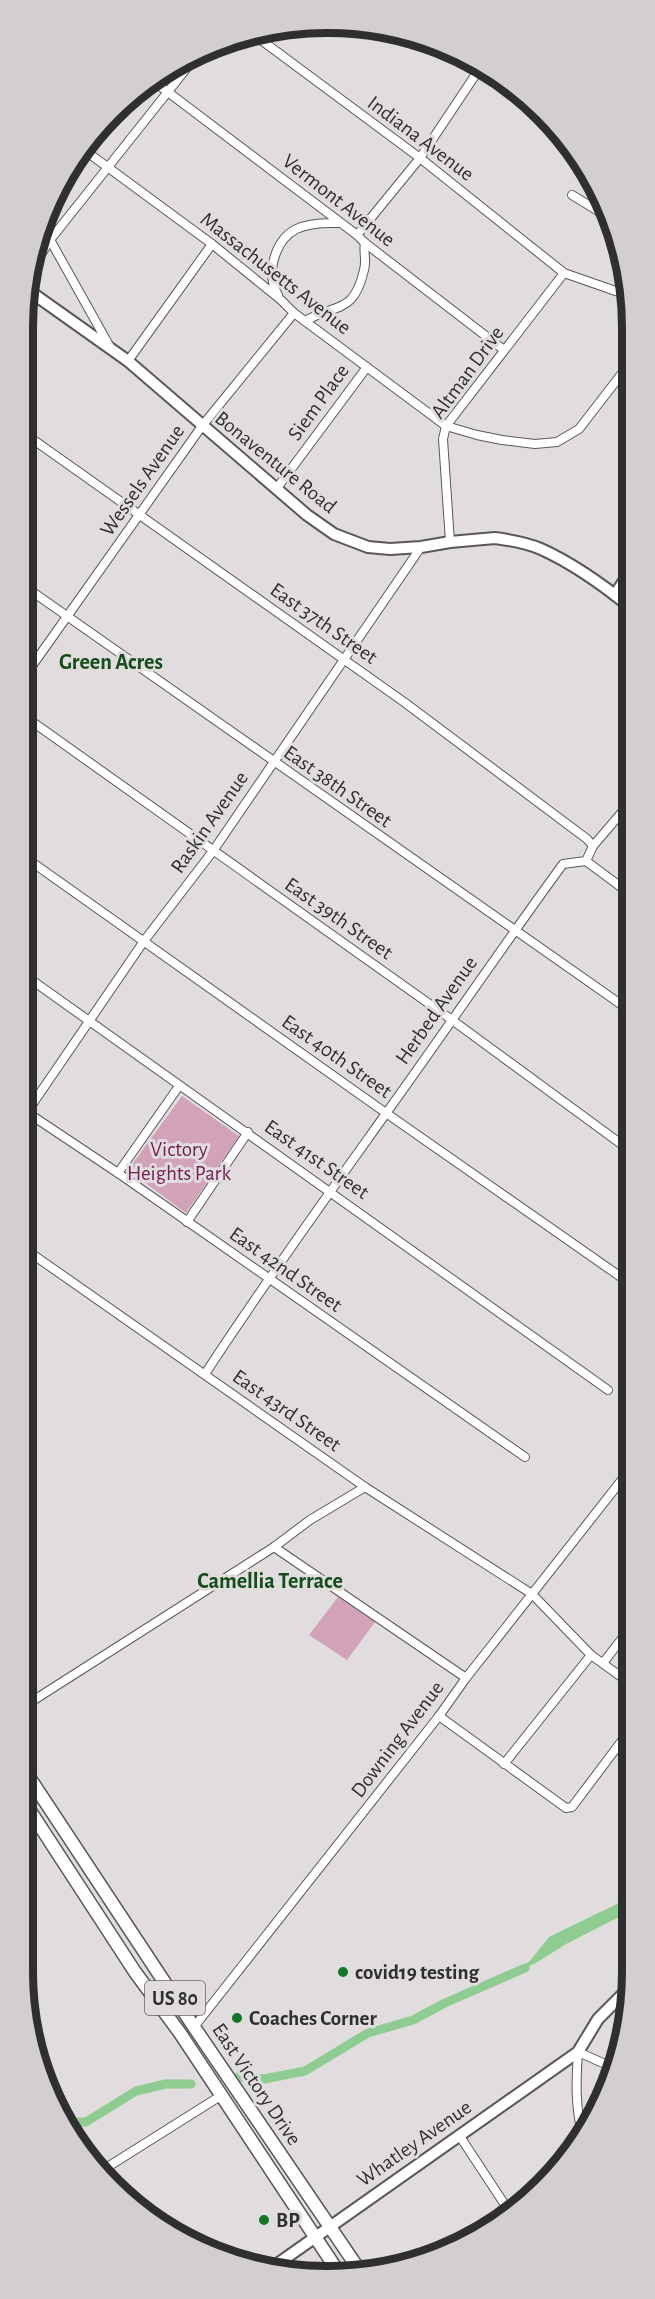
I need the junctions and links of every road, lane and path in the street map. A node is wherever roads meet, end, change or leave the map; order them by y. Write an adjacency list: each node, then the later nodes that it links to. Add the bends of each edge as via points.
1 (262, 41): 7 (street, Indiana Avenue)
2 (186, 69): 5 (street)
3 (477, 73): 7 (street)
4 (160, 86): 5 (street, Vermont Avenue)
5 (167, 92): 8 (street); 11 (street, Vermont Avenue)
6 (90, 154): 8 (street, Massachusetts Avenue)
7 (420, 158): 12 (street); 18 (street, Indiana Avenue)
8 (107, 166): 14 (street); 16 (street, Massachusetts Avenue)
9 (572, 195): 10 (street)
10 (598, 211)
11 (340, 223): 12 (street, Vermont Avenue); 21 (street, via 301,226 277,246 273,287)
12 (357, 235): 15 (street, Vermont Avenue)
13 (48, 236): 14 (street, Bonaventure Road)
14 (50, 240): 17 (street); 24 (street, Bonaventure Road)
15 (365, 243): 23 (street, via 364,272 350,303); 25 (street, Vermont Avenue)
16 (212, 244): 21 (street, Massachusetts Avenue); 26 (street)
17 (43, 251)
18 (564, 273): 19 (street, Indiana Avenue); 25 (street, Altman Drive)
19 (619, 292)
20 (35, 295): 24 (street)
21 (281, 300): 22 (street, Massachusetts Avenue)
22 (294, 313): 23 (street, Massachusetts Avenue); 29 (street, Wessels Avenue)
23 (305, 321): 27 (street, Massachusetts Avenue)
24 (111, 348): 26 (street, Bonaventure Road)
25 (504, 350): 30 (street, Altman Drive)
26 (128, 361): 29 (street, Bonaventure Road)
27 (367, 366): 30 (street, Massachusetts Avenue); 32 (street, Siem Place)
28 (622, 373): 30 (street, via 579,429 557,442 502,440)
29 (202, 426): 32 (street, Bonaventure Road); 33 (street, Wessels Avenue)
30 (446, 426): 34 (street, Altman Drive, via 443,439)
31 (33, 439): 33 (street, East 37th Street)
32 (277, 488): 35 (street, Bonaventure Road, via 307,515 350,542 390,549)
33 (141, 515): 40 (street, Wessels Avenue); 41 (street, East 37th Street)
34 (450, 542): 35 (street, Bonaventure Road); 38 (street, Bonaventure Road, via 495,538 540,548)
35 (422, 547): 41 (street, Raskin Avenue)
36 (622, 584): 38 (street)
37 (33, 592): 40 (street, East 38th Street)
38 (615, 595): 39 (street, Bonaventure Road)
39 (622, 600)
40 (68, 617): 42 (street, Wessels Avenue); 44 (street, East 38th Street)
41 (344, 659): 44 (street, Raskin Avenue); 46 (street, East 37th Street)
42 (33, 665)
43 (33, 722): 47 (street, East 39th Street)
44 (273, 762): 47 (street, Raskin Avenue); 51 (street, East 38th Street)
45 (622, 812): 46 (street)
46 (593, 846): 48 (street)
47 (213, 851): 52 (street, Raskin Avenue); 55 (street, East 39th Street)
48 (586, 861): 50 (street); 51 (street, Herbed Avenue, via 563,864)
49 (33, 863): 52 (street, East 40th Street)
50 (622, 887)
51 (513, 931): 54 (street, East 38th Street); 55 (street, Herbed Avenue)
52 (144, 941): 56 (street, Raskin Avenue); 59 (street, East 40th Street)
53 (33, 981): 56 (street, East 41st Street)
54 (622, 1006)
55 (452, 1020): 59 (street, Herbed Avenue); 62 (street, East 39th Street)
56 (90, 1021): 57 (street, East 41st Street); 58 (street, Raskin Avenue)
57 (179, 1086): 61 (street, East 41st Street); 63 (street)
58 (33, 1103)
59 (386, 1113): 64 (street, Herbed Avenue); 68 (street, East 40th Street)
60 (33, 1118): 63 (street, East 42nd Street)
61 (248, 1132): 64 (street, East 41st Street); 65 (street)
62 (622, 1145)
63 (118, 1173): 65 (street, East 42nd Street)
64 (330, 1190): 67 (street, Herbed Avenue); 70 (street, East 41st Street)
65 (187, 1222): 67 (street, East 42nd Street)
66 (33, 1255): 69 (street, East 43rd Street)
67 (268, 1278): 69 (street, Herbed Avenue); 71 (street, East 42nd Street)
68 (622, 1278)
69 (205, 1374): 73 (street, East 43rd Street)
70 (608, 1390)
71 (525, 1457)
72 (622, 1480): 75 (street, Downing Avenue)
73 (365, 1487): 74 (street); 75 (street, East 43rd Street)
74 (274, 1547): 80 (street); 81 (street)
75 (532, 1594): 77 (street, East 43rd Street); 80 (street, Downing Avenue)
76 (622, 1638): 78 (street)
77 (591, 1655): 78 (street, East 43rd Street); 84 (street)
78 (603, 1663): 79 (street, East 43rd Street)
79 (622, 1677)
80 (466, 1678): 82 (street, Downing Avenue)
81 (33, 1701)
82 (440, 1716): 84 (street); 91 (street, Downing Avenue)
83 (622, 1741): 84 (street, via 572,1807 566,1808)
84 (504, 1764)
85 (33, 1783): 86 (main road, East Victory Drive / US 80)
86 (45, 1800): 87 (main road); 91 (main road, East Victory Drive / US 80)
87 (33, 1803)
88 (33, 1815): 89 (main road, East Victory Drive / US 80)
89 (141, 1980): 91 (main road, via 156,1988 184,2027); 94 (main road, East Victory Drive / US 80)
90 (620, 1997): 92 (street, via 598,2019)
91 (194, 2027): 99 (main road, East Victory Drive / US 80)
92 (578, 2052): 93 (street); 95 (street); 96 (street, Whatley Avenue)
93 (606, 2065)
94 (222, 2095): 97 (street); 100 (main road, East Victory Drive / US 80)
95 (580, 2124)
96 (459, 2135): 98 (street); 99 (street, Whatley Avenue)
97 (107, 2167)
98 (506, 2206)
99 (330, 2226): 100 (street, Whatley Avenue); 102 (main road, East Victory Drive / US 80)
100 (315, 2236): 101 (street, Whatley Avenue); 103 (main road, East Victory Drive / US 80)
101 (280, 2262)
102 (355, 2264)
103 (334, 2266)

